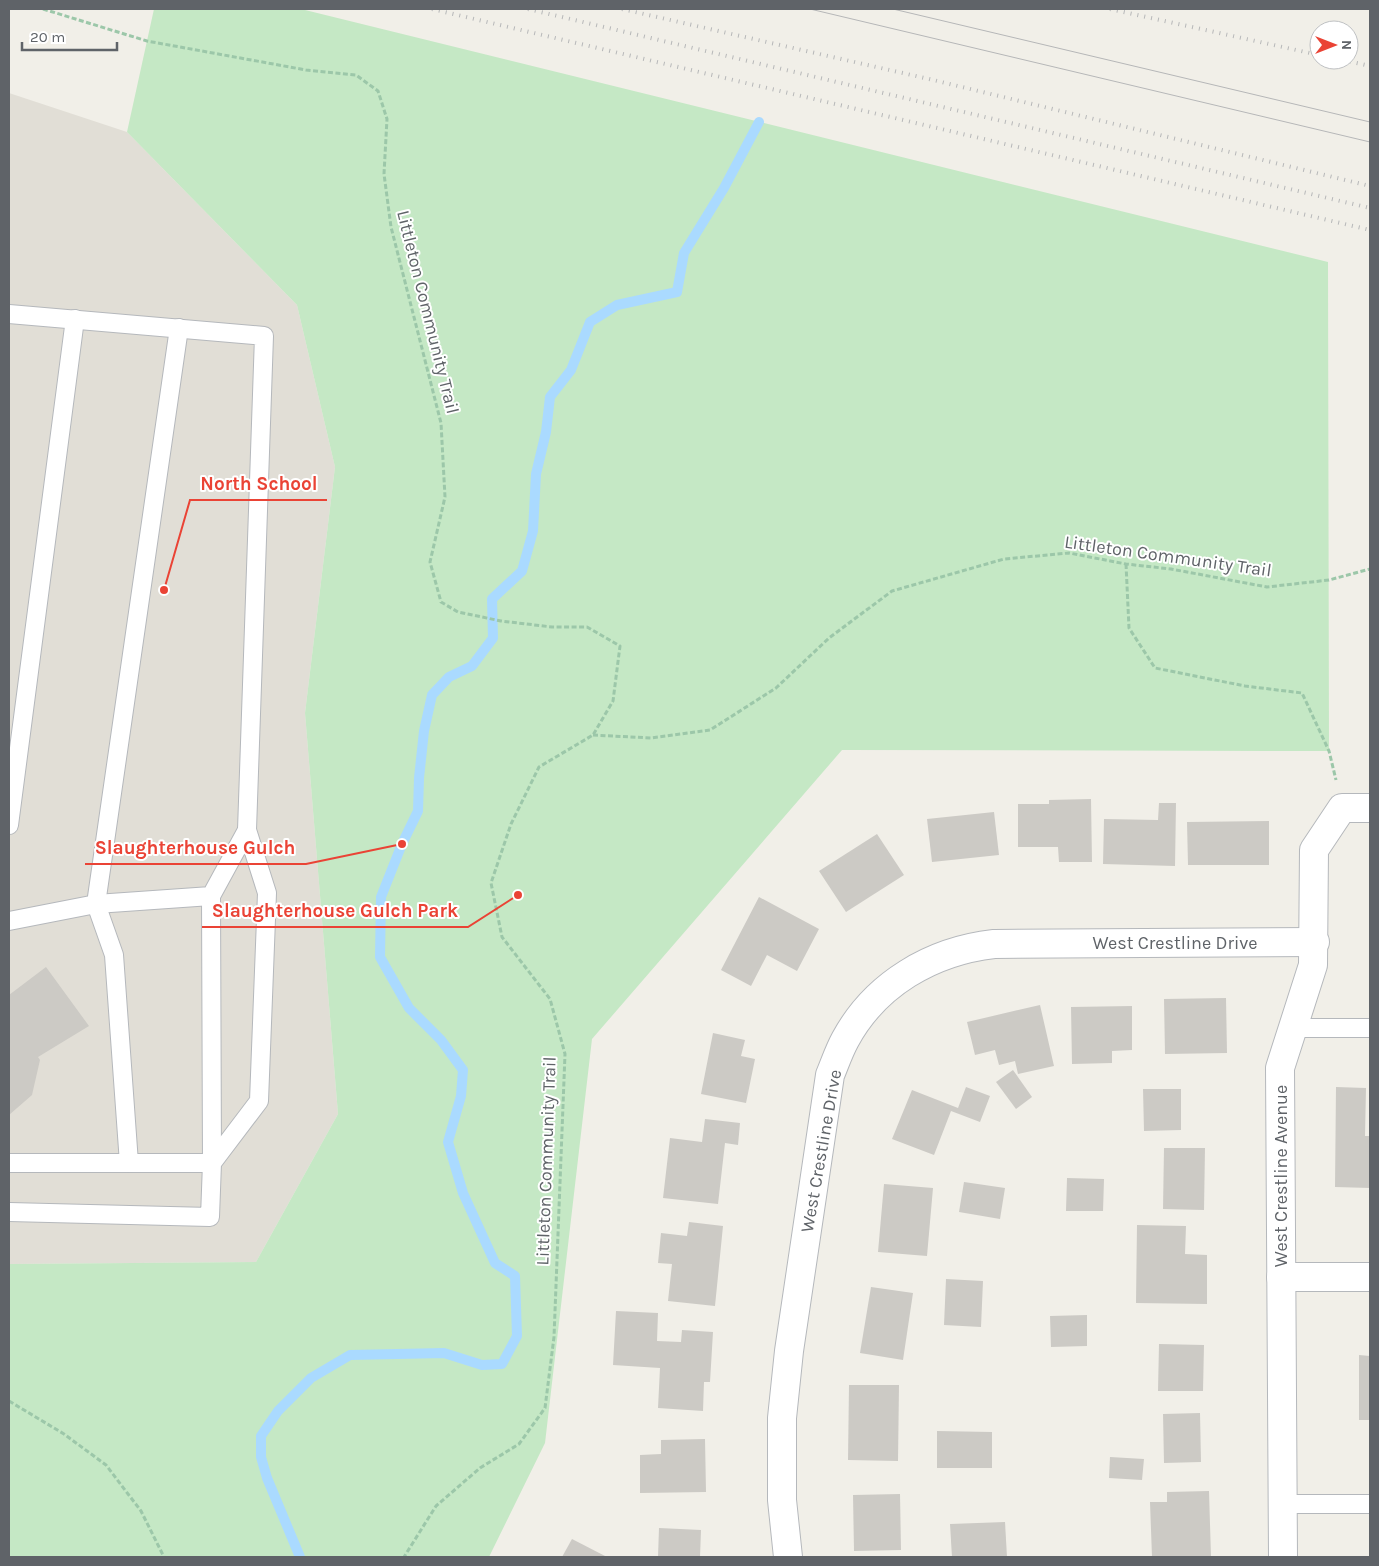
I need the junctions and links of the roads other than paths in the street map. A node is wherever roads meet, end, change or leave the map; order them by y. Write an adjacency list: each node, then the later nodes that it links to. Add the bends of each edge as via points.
1 (9, 314): 2 (lane)
2 (75, 319): 3 (lane); 5 (lane)
3 (179, 328): 6 (lane, via 264,336); 8 (lane)
4 (1370, 808): 10 (street, West Crestline Avenue, via 1342,808 1314,850)
5 (9, 826)
6 (247, 830): 7 (lane); 15 (lane, via 267,893 259,1100)
7 (211, 896): 8 (lane); 15 (lane)
8 (96, 904): 9 (lane); 14 (lane, via 114,955)
9 (9, 921)
10 (1315, 942): 11 (street, West Crestline Avenue, via 1313,966); 21 (street, West Crestline Drive, via 994,944 972,947 929,960 894,981 864,1010 845,1040 830,1075 788,1351 782,1418 782,1500)
11 (1293, 1028): 12 (lane); 17 (street, West Crestline Avenue, via 1280,1068)
12 (1370, 1028)
13 (9, 1163): 14 (lane)
14 (129, 1163): 15 (lane)
15 (212, 1163): 16 (lane, via 210,1217)
16 (9, 1212)
17 (1281, 1277): 18 (street); 19 (street, West Crestline Avenue)
18 (1370, 1277)
19 (1282, 1504): 20 (lane); 22 (street, West Crestline Avenue)
20 (1370, 1504)
21 (788, 1557)
22 (1282, 1557)

